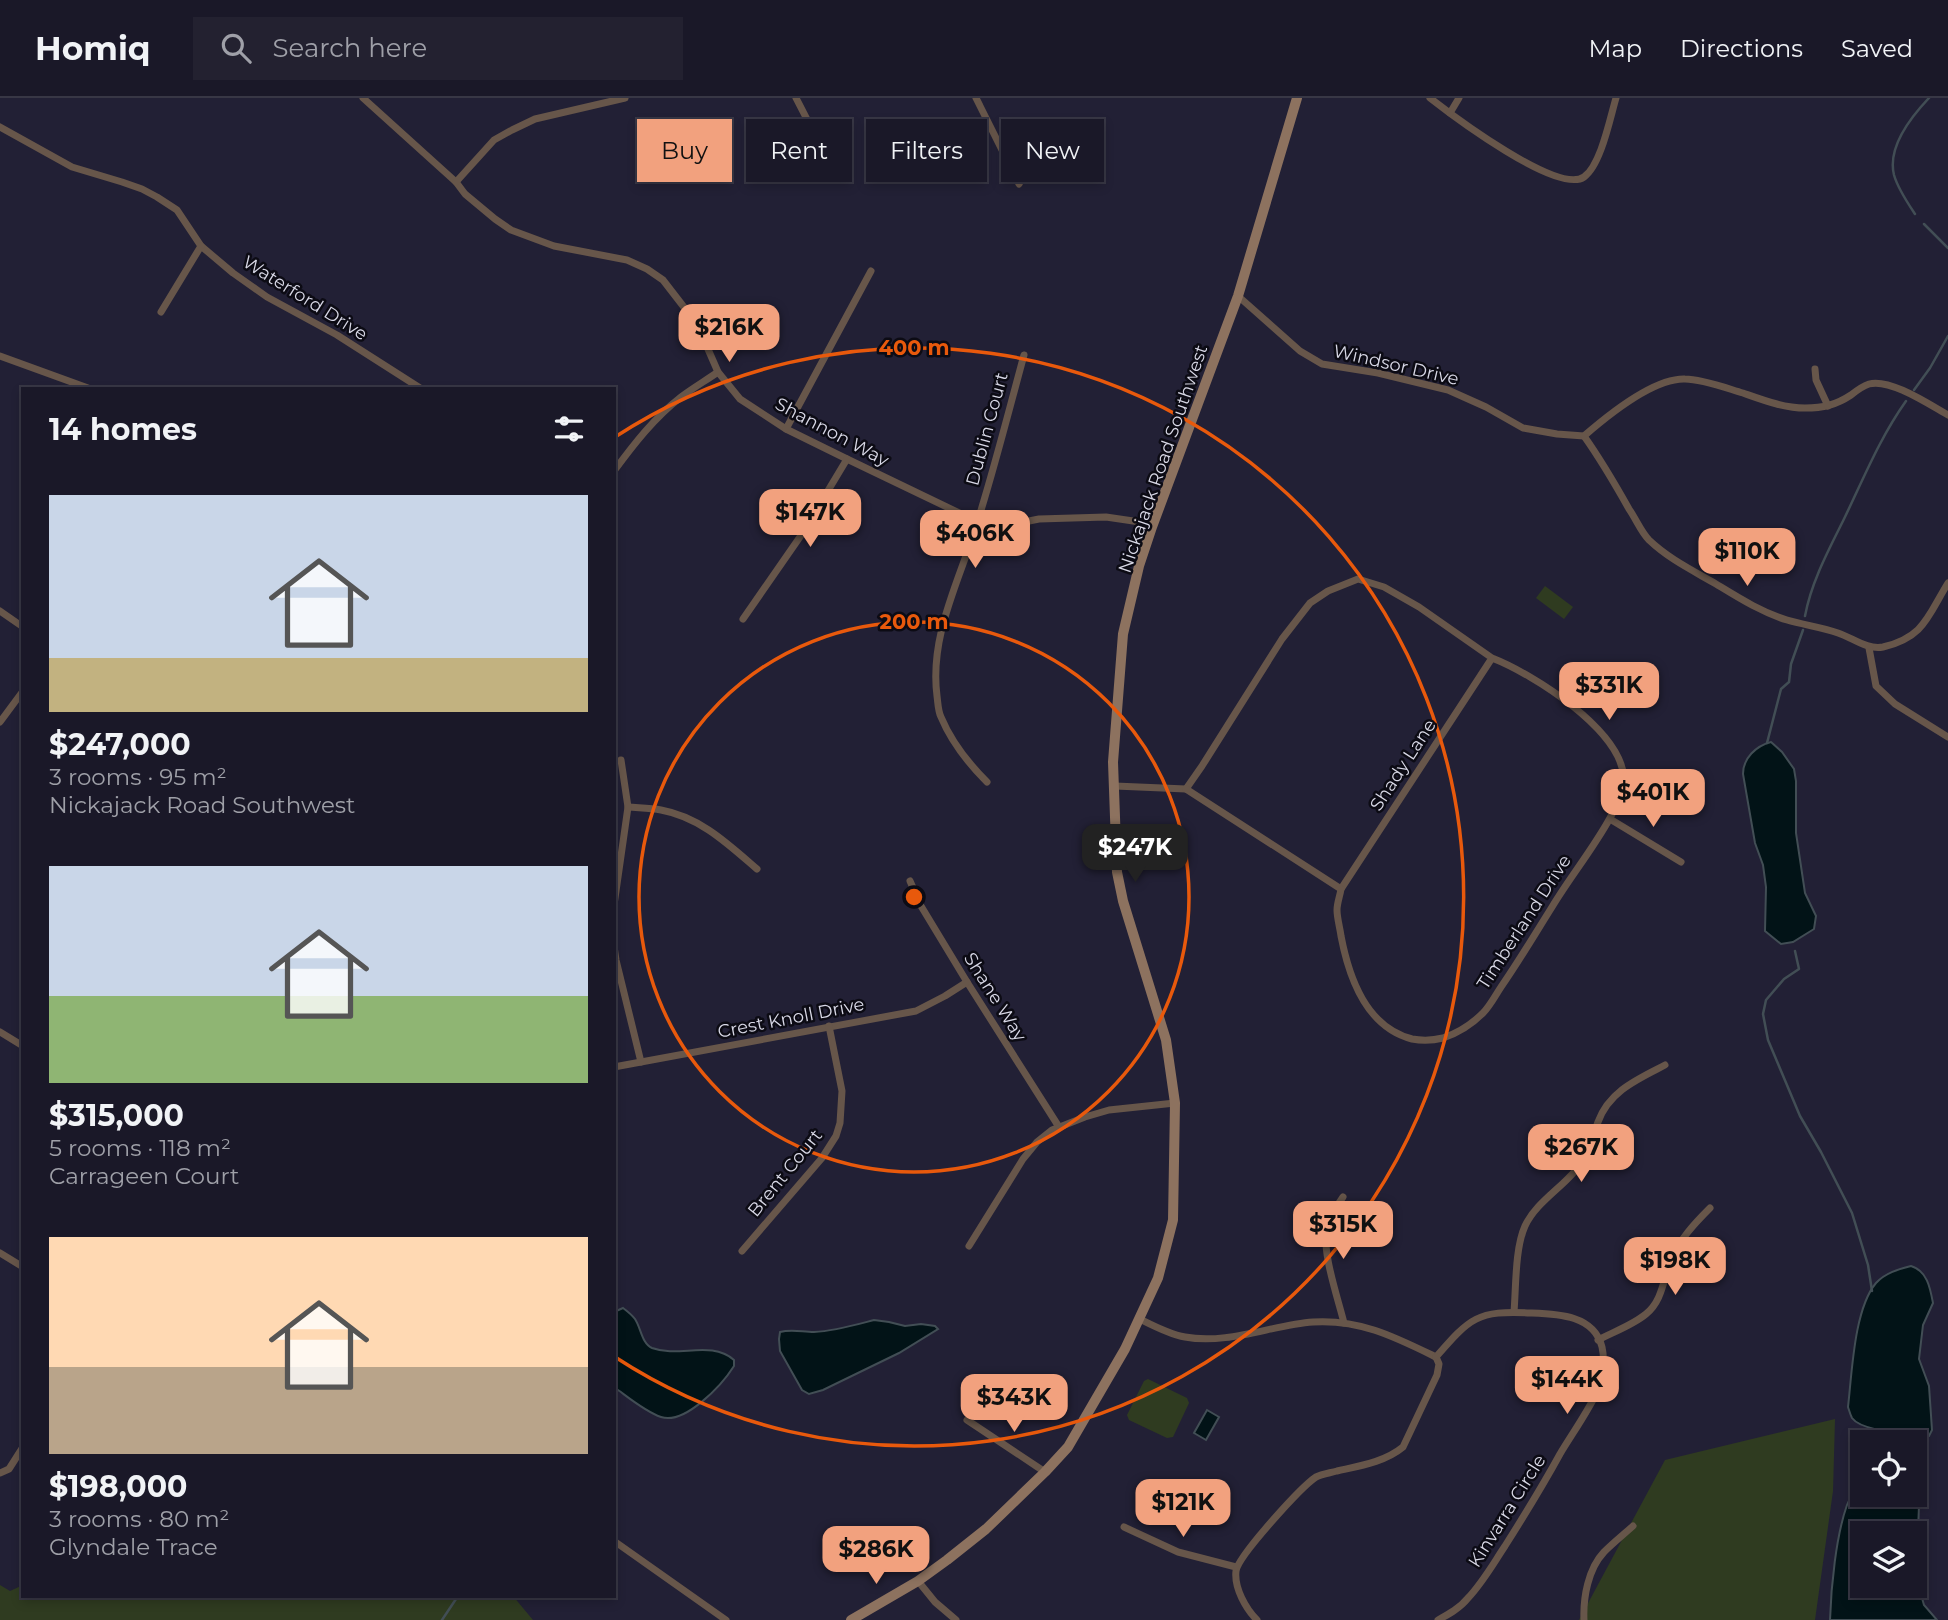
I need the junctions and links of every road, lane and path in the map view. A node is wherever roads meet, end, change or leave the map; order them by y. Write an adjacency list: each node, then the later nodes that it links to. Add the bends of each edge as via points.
1 (363, 98): 12 (street, Shannon Way)
2 (625, 98): 12 (street, via 535,119 512,130 495,140)
3 (796, 98): 10 (street)
4 (976, 98): 13 (street)
5 (1297, 98): 16 (street, Nickajack Road Southwest)
6 (1430, 98): 9 (street)
7 (1459, 98): 9 (street)
8 (1616, 98): 9 (street, via 1597,159 1589,173 1570,180 1521,161)
9 (1450, 113)
10 (807, 119)
11 (0, 127): 14 (street, Waterford Drive, via 72,167 157,197 177,210)
12 (456, 182): 21 (street, Shannon Way, via 511,230 554,246 627,260 663,280 697,324)
13 (1019, 184)
14 (201, 246): 17 (street); 23 (street, Waterford Drive, via 267,297)
15 (872, 271): 26 (street)
16 (1238, 296): 27 (street, Windsor Drive, via 1300,351 1322,364 1448,390 1523,428); 31 (street, Nickajack Road Southwest)
17 (161, 312)
18 (1024, 355): 30 (street, Dublin Court)
19 (0, 356): 22 (street)
20 (1815, 369): 24 (street)
21 (718, 372): 26 (street, Shannon Way, via 740,399); 29 (street, via 660,416)
22 (85, 387)
23 (418, 387)
24 (1828, 406): 25 (street, via 1876,383); 27 (street, via 1790,407 1685,379 1643,393)
25 (1948, 415)
26 (786, 429): 28 (street, Shannon Way)
27 (1584, 436): 36 (street, via 1647,538 1686,569 1788,621 1856,639)
28 (847, 460): 30 (street, Shannon Way); 34 (street)
29 (616, 468)
30 (978, 522): 31 (street, Shannon Way, via 1106,517); 42 (street, Dublin Court, via 939,638 936,682 940,715 955,743)
31 (1152, 527): 43 (street, Nickajack Road Southwest, via 1123,634)
32 (1948, 583): 36 (street, via 1930,618 1915,634)
33 (0, 611): 35 (street)
34 (743, 619)
35 (21, 626)
36 (1869, 648): 40 (street, via 1876,686 1895,704)
37 (1492, 658): 44 (street, Timberland Drive, via 1384,587 1358,579 1328,591 1310,603 1282,639); 46 (street, Timberland Drive, via 1555,693 1605,738 1620,762 1624,780); 50 (street, Shady Lane)
38 (21, 694): 39 (street)
39 (0, 722)
40 (1948, 737)
41 (621, 760): 45 (street)
42 (988, 782)
43 (1115, 786): 44 (street); 60 (street, Nickajack Road Southwest, via 1117,872 1166,1040)
44 (1186, 789): 50 (street)
45 (628, 807): 48 (street, via 686,817 713,832); 51 (street)
46 (1610, 819): 47 (street); 50 (street, Timberland Drive, via 1484,1012 1466,1028 1438,1039 1425,1042 1398,1035 1373,1016 1356,988 1345,953 1337,911)
47 (1681, 862)
48 (757, 869)
49 (910, 881): 53 (street, Shane Way)
50 (1341, 889)
51 (616, 891)
52 (616, 961): 57 (street)
53 (967, 982): 54 (street, Crest Knoll Drive, via 916,1011); 61 (street, Shane Way)
54 (829, 1027): 57 (street, Crest Knoll Drive); 65 (street, Brent Court, via 842,1091 836,1136)
55 (0, 1031): 56 (street)
56 (21, 1045)
57 (641, 1062): 59 (street, Crest Knoll Drive)
58 (1665, 1065): 68 (street, via 1609,1099 1577,1169 1525,1226)
59 (616, 1067)
60 (1175, 1103): 61 (street, via 1109,1110); 69 (street, Nickajack Road Southwest, via 1173,1220 1158,1278)
61 (1059, 1127): 64 (street, via 1023,1159)
62 (1343, 1197): 70 (street, via 1331,1215 1326,1236)
63 (1710, 1208): 71 (street, via 1679,1244 1654,1305 1645,1315)
64 (968, 1246)
65 (742, 1251)
66 (0, 1253): 67 (street)
67 (21, 1266)
68 (1514, 1312): 71 (street, via 1564,1315 1593,1329); 72 (street, via 1474,1319)
69 (1140, 1319): 70 (street, via 1185,1337 1224,1338 1312,1322); 75 (street, Nickajack Road Southwest, via 1068,1447)
70 (1344, 1323): 72 (street, via 1384,1332)
71 (1598, 1340): 86 (street, Kinvarra Circle, via 1603,1368 1598,1389 1482,1582 1451,1614)
72 (1436, 1357): 80 (street, via 1437,1376 1403,1447 1372,1462 1319,1475 1290,1499)
73 (967, 1420): 75 (street)
74 (21, 1450): 76 (street)
75 (1045, 1472): 81 (street, Nickajack Road Southwest, via 986,1529)
76 (0, 1474)
77 (1633, 1526): 87 (street, via 1602,1554 1590,1577)
78 (1124, 1527): 80 (street, via 1178,1552)
79 (616, 1542): 82 (street)
80 (1236, 1567): 85 (street, via 1241,1595)
81 (918, 1581): 83 (street, Nickajack Road Southwest); 84 (street)
82 (726, 1620)
83 (851, 1620)
84 (956, 1620)
85 (1257, 1620)
86 (1438, 1620)
87 (1584, 1620)

